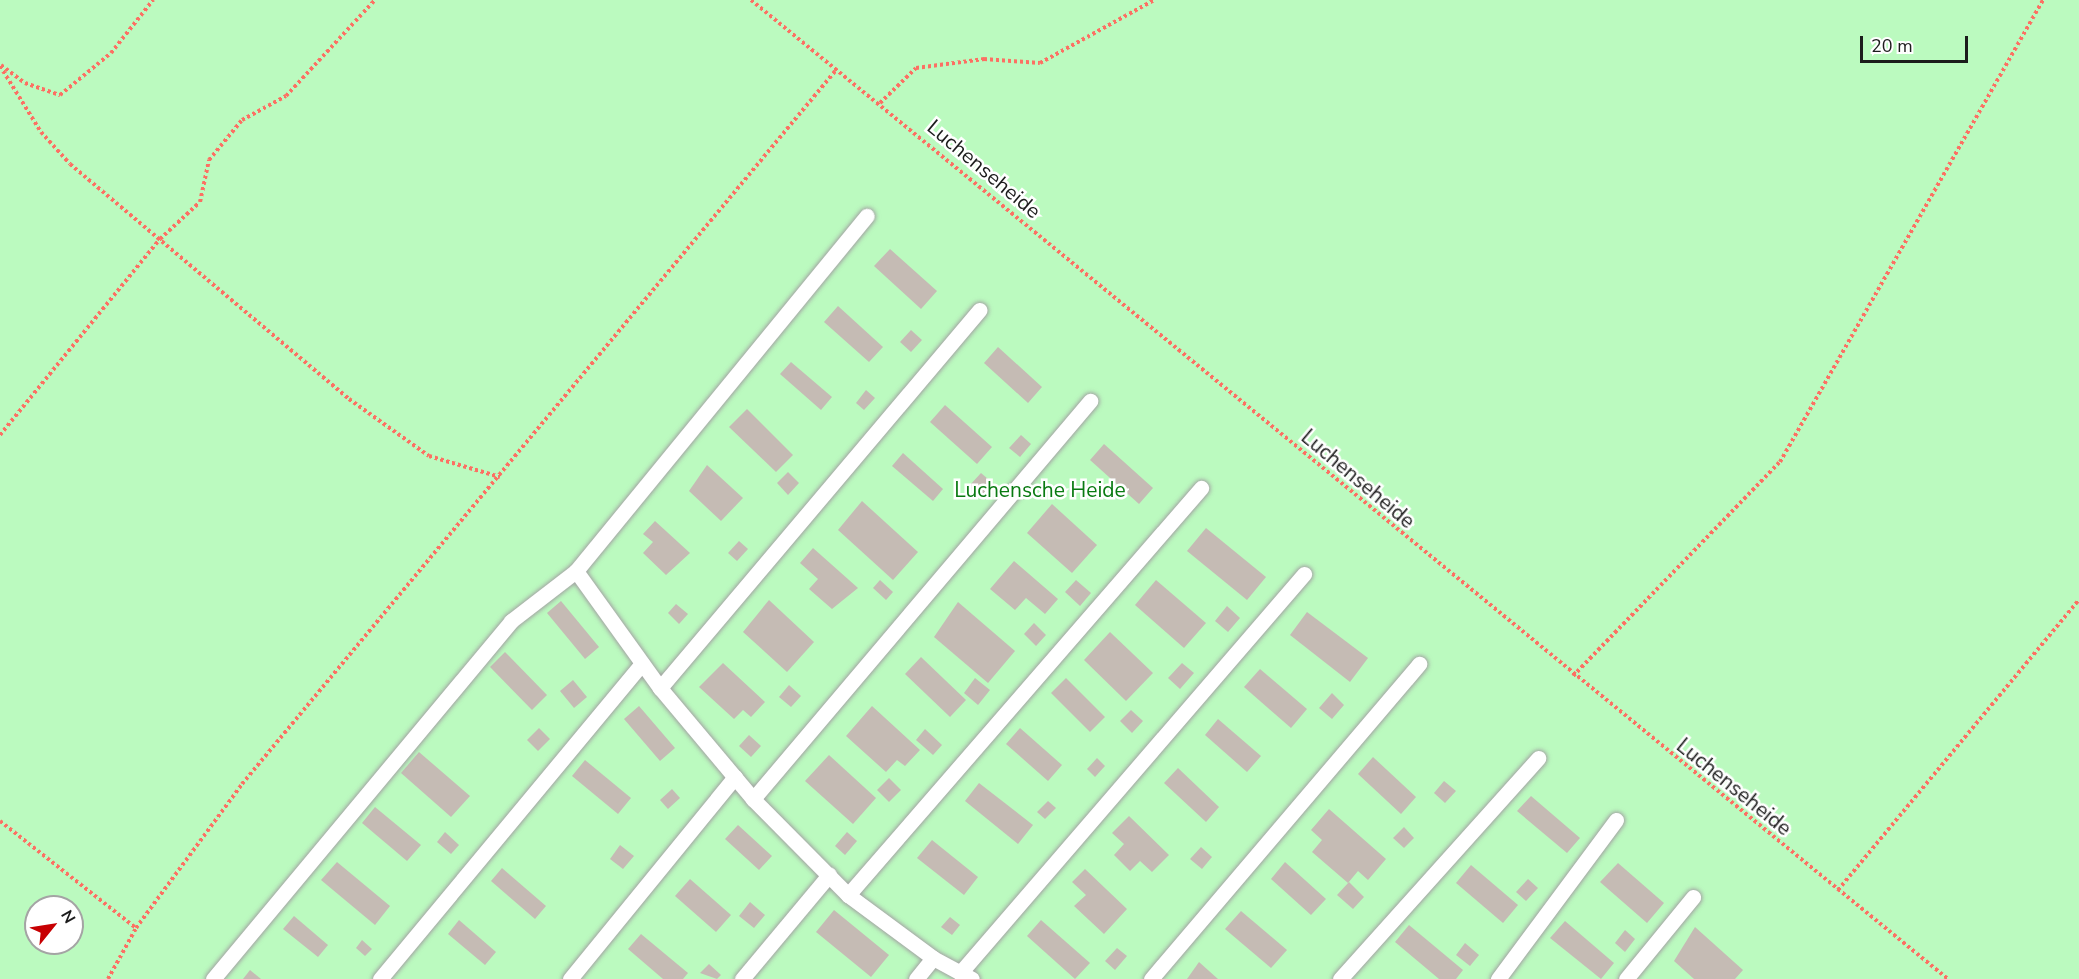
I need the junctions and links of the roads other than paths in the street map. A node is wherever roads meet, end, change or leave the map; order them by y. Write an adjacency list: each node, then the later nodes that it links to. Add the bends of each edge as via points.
1 (867, 216): 5 (lane)
2 (980, 310): 9 (lane)
3 (1090, 401): 12 (lane)
4 (1201, 488): 15 (lane)
5 (576, 572): 7 (lane); 19 (lane, via 511,621)
6 (1304, 574): 18 (lane)
7 (642, 663): 9 (lane); 20 (lane)
8 (1419, 664): 24 (lane)
9 (660, 688): 11 (lane)
10 (1538, 758): 25 (lane)
11 (735, 777): 12 (lane); 21 (lane)
12 (753, 799): 14 (lane)
13 (1616, 820): 26 (lane)
14 (829, 875): 15 (lane); 22 (lane)
15 (848, 895): 17 (lane)
16 (1693, 897): 27 (lane)
17 (933, 958): 18 (lane); 23 (lane)
18 (966, 976)
19 (213, 979)
20 (380, 979)
21 (570, 979)
22 (742, 979)
23 (916, 979)
24 (1151, 979)
25 (1340, 979)
26 (1498, 979)
27 (1626, 979)

